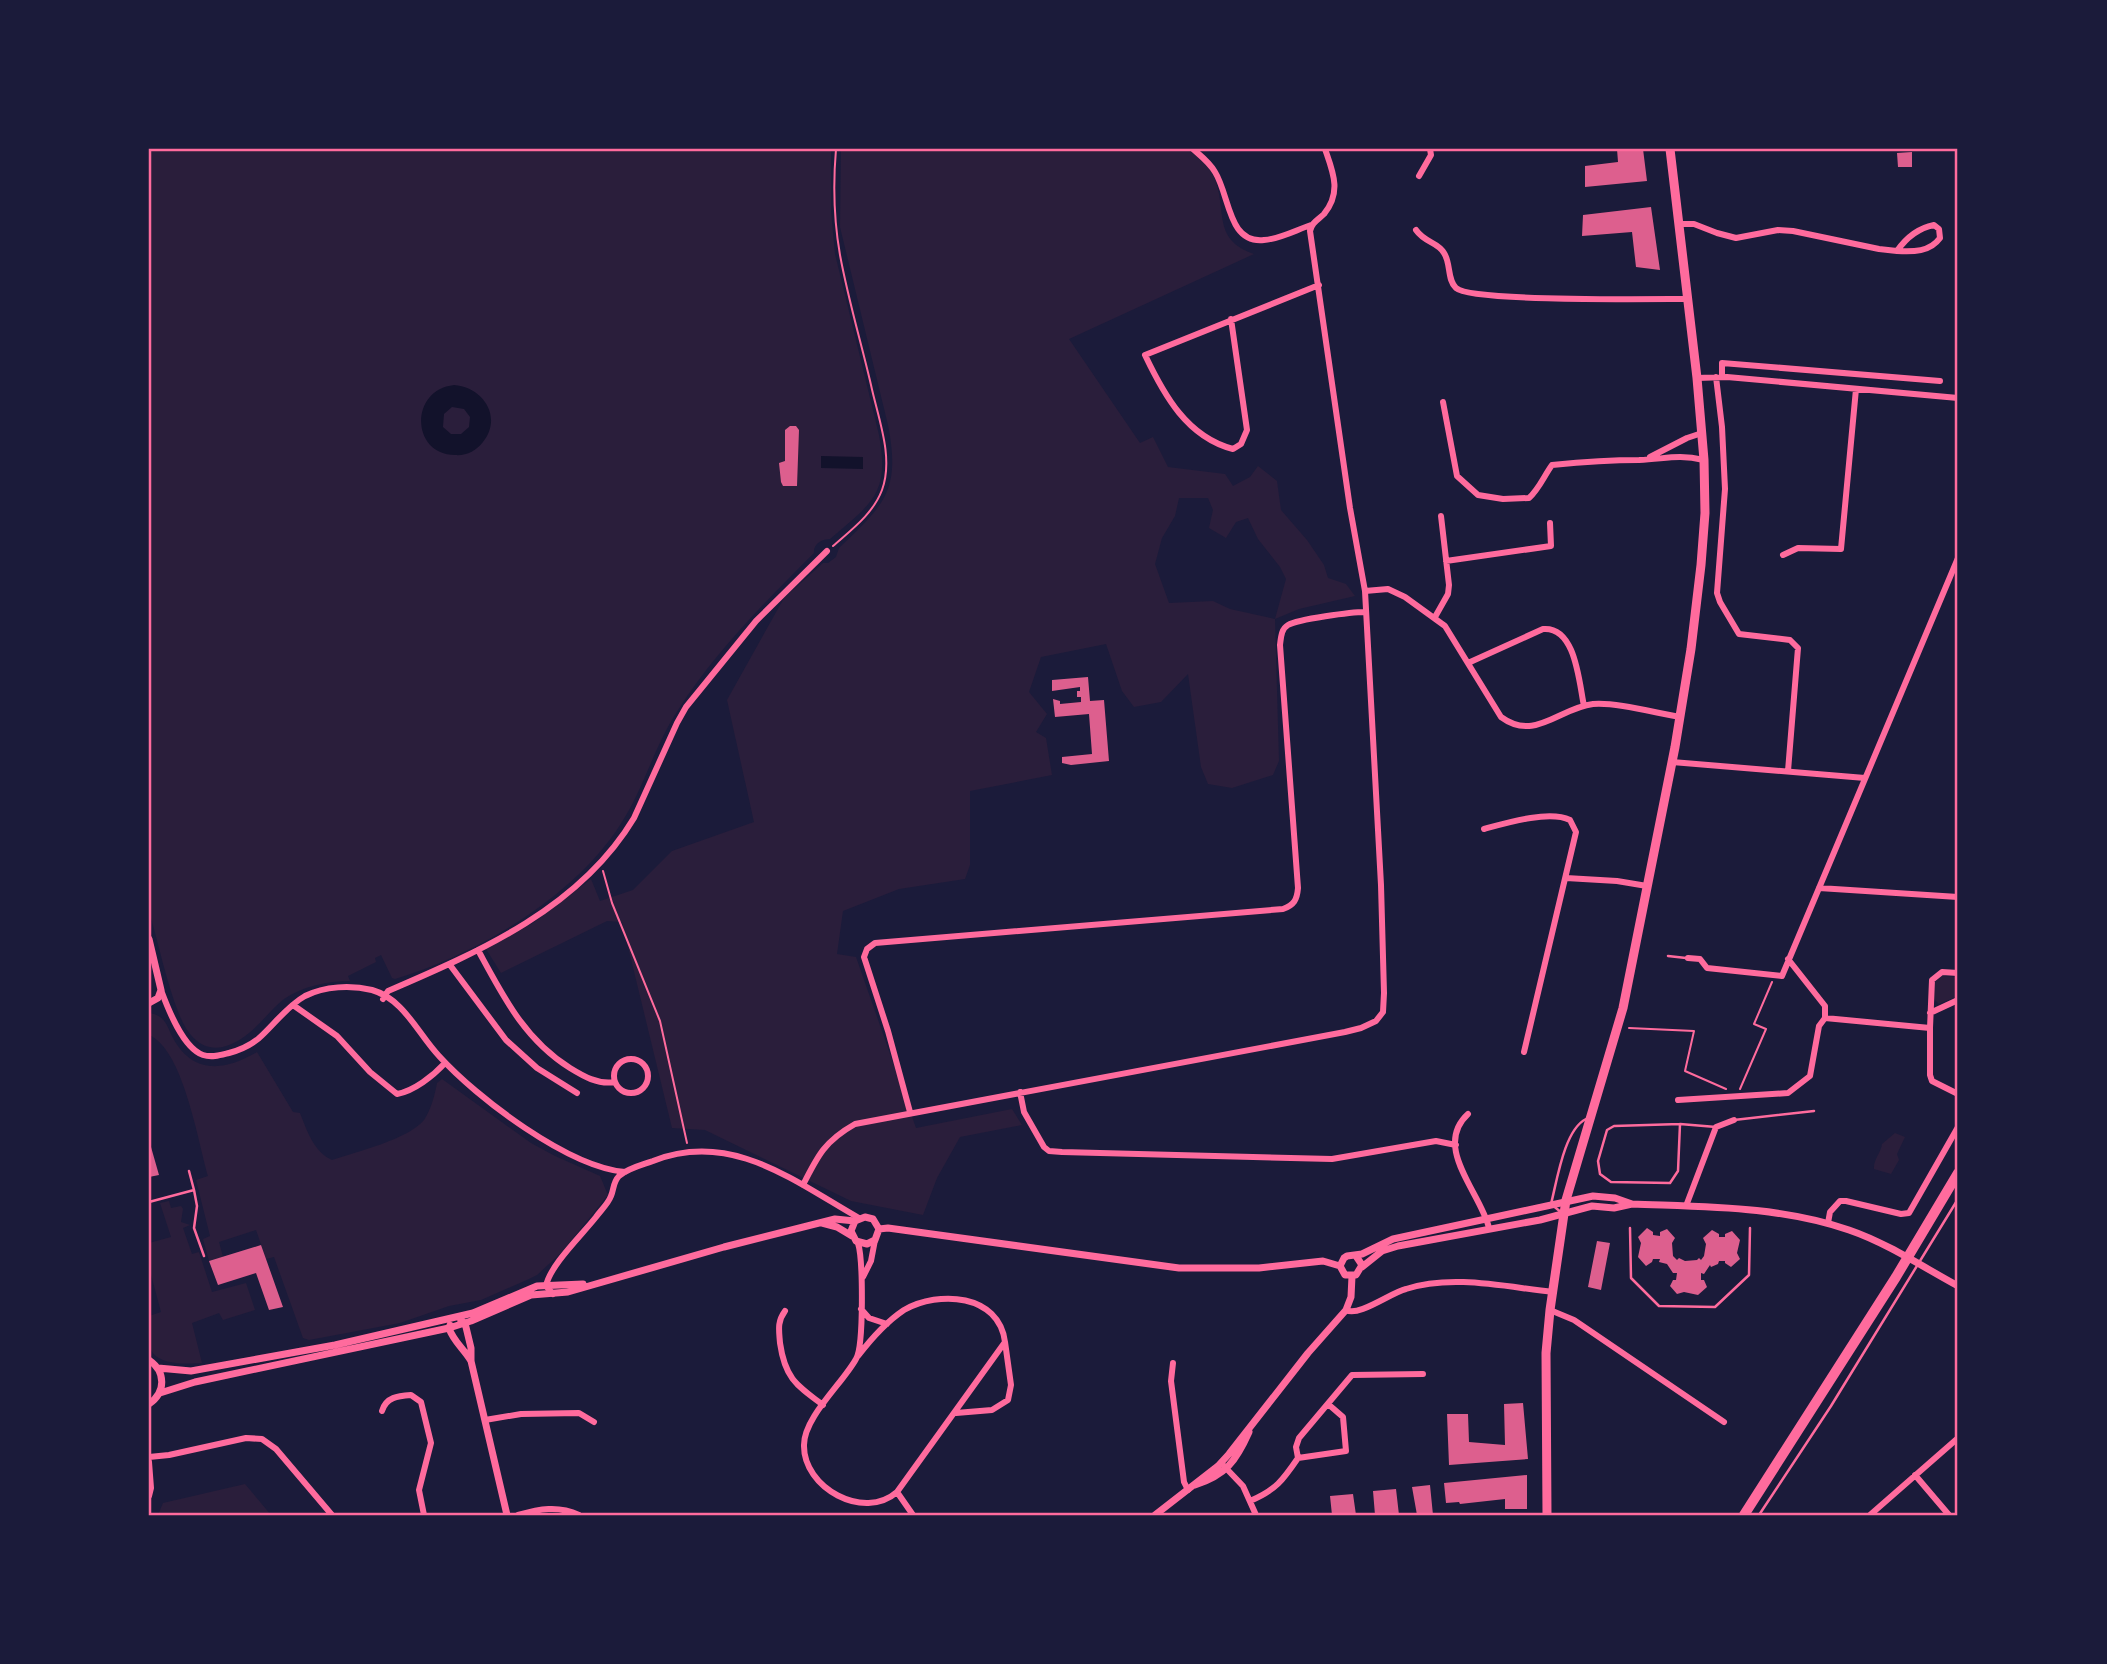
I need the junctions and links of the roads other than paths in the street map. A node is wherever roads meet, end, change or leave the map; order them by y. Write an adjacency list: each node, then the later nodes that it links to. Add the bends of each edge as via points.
1 (1193, 149): 7 (street, via 1214,170 1237,230 1249,240 1266,240)
2 (1325, 149): 7 (street, via 1334,175 1334,198)
3 (1430, 149): 5 (street)
4 (1670, 149): 6 (main road)
5 (1419, 176)
6 (1679, 224): 9 (street, via 1694,224 1736,238 1793,231); 11 (main road)
7 (1311, 225): 10 (street)
8 (1416, 230): 11 (street, via 1447,256 1457,290 1473,295)
9 (1897, 251): 9 (street, via 1926,226 1939,229 1940,238 1928,248)
10 (1319, 285): 12 (street); 28 (street)
11 (1687, 299): 14 (main road)
12 (1231, 319): 12 (street, via 1145,355 1160,387 1184,419 1215,444 1233,449 1247,430)
13 (1719, 377): 14 (street); 15 (street, via 1722,363); 16 (street); 35 (street, via 1725,489 1717,593 1739,634 1790,640 1798,648)
14 (1697, 378): 19 (main road)
15 (1940, 381)
16 (1856, 389): 17 (street); 25 (street, via 1841,550 1798,548)
17 (1958, 398)
18 (1443, 402): 20 (street, via 1457,476 1478,495 1529,498 1552,465)
19 (1702, 433): 20 (street); 21 (main road)
20 (1643, 460): 21 (street, via 1680,455)
21 (1704, 460): 33 (main road, via 1701,565)
22 (1441, 516): 27 (street)
23 (1550, 523): 27 (street, via 1551,545)
24 (827, 551): 43 (street, via 756,621 686,707 635,818 601,863 545,911)
25 (1783, 555)
26 (1958, 558): 36 (street)
27 (1446, 561): 30 (street, via 1448,594)
28 (1365, 591): 29 (street); 30 (street, via 1388,589)
29 (1366, 612): 63 (street, via 1383,1012 1376,1021 1345,1032); 68 (street, via 1287,625 1282,632 1298,888 1292,906 875,943 864,957)
30 (1435, 617): 31 (street)
31 (1468, 663): 32 (street, via 1501,717 1511,724 1531,727); 32 (street, via 1552,628 1564,636 1574,657)
32 (1584, 706): 33 (street, via 1603,704)
33 (1679, 717): 34 (main road)
34 (1672, 762): 35 (street); 39 (main road)
35 (1788, 771): 36 (street)
36 (1865, 778): 40 (street)
37 (1484, 829): 38 (street, via 1531,819 1570,820 1576,832)
38 (1566, 878): 39 (street); 60 (street)
39 (1647, 886): 69 (main road, via 1623,1008)
40 (1819, 888): 41 (street); 47 (street)
41 (1958, 897)
42 (149, 939): 44 (street)
43 (478, 950): 48 (street); 62 (street, via 514,1012 545,1051 580,1074)
44 (149, 951): 51 (street)
45 (1668, 956): 46 (lane)
46 (1688, 958): 47 (street, via 1700,960 1707,968 1782,976)
47 (1788, 959): 58 (street, via 1822,1000)
48 (450, 965): 53 (street, via 388,991); 64 (street, via 506,1040 537,1068)
49 (149, 970): 51 (street)
50 (1958, 973): 57 (street, via 1942,971 1932,980)
51 (159, 978): 52 (street)
52 (161, 990): 55 (street); 56 (street, via 187,1041 210,1057 257,1040)
53 (384, 997): 56 (street, via 363,988 331,988); 61 (street, via 400,1007)
54 (1958, 1000): 57 (street)
55 (149, 1003)
56 (293, 1005): 61 (street, via 337,1036 397,1094 436,1073)
57 (1930, 1013): 59 (street)
58 (1825, 1018): 59 (street); 66 (street, via 1819,1026 1810,1076 1788,1093)
59 (1930, 1028): 65 (street, via 1932,1081)
60 (1524, 1052)
61 (445, 1063): 77 (street, via 535,1133 598,1167)
62 (615, 1082): 62 (street, via 625,1092 635,1092 646,1084 646,1070 636,1060 622,1061 614,1073)
63 (1020, 1092): 68 (street); 75 (street, via 1024,1112 1049,1151 1332,1159 1436,1141)
64 (577, 1093)
65 (1958, 1094)
66 (1678, 1100)
67 (1814, 1111): 71 (lane)
68 (910, 1112): 79 (street, via 867,1120 840,1133 817,1157)
69 (1593, 1112): 82 (main road); 84 (lane, via 1572,1131)
70 (1468, 1114): 75 (street, via 1457,1127)
71 (1734, 1120): 73 (street)
72 (1680, 1124): 72 (lane, via 1623,1125 1607,1130 1598,1161 1600,1174 1611,1182 1670,1183 1678,1171); 73 (lane)
73 (1716, 1127): 86 (street)
74 (1958, 1127): 91 (street, via 1909,1213 1840,1201)
75 (1456, 1145): 88 (street, via 1464,1179)
76 (189, 1171): 80 (lane)
77 (625, 1172): 79 (street, via 662,1157 707,1150 730,1153); 106 (street, via 616,1180 605,1206 551,1271)
78 (1958, 1173): 97 (main road)
79 (803, 1185): 89 (street)
80 (194, 1190): 83 (lane); 99 (lane, via 194,1228)
81 (1958, 1199): 97 (lane)
82 (1566, 1200): 84 (street); 85 (street, via 1593,1196); 87 (main road)
83 (149, 1202)
84 (1551, 1204): 87 (lane); 88 (street)
85 (1632, 1204): 86 (street); 87 (street, via 1592,1206)
86 (1685, 1206): 91 (street, via 1749,1210)
87 (1564, 1215): 92 (street); 108 (main road)
88 (1487, 1218): 92 (street); 100 (street, via 1393,1239)
89 (857, 1219): 90 (street); 95 (street, via 873,1219); 96 (street, via 851,1231)
90 (822, 1223): 96 (street); 105 (street)
91 (1828, 1223): 107 (street, via 1865,1237)
92 (1489, 1228): 102 (street, via 1398,1246 1382,1251)
93 (1630, 1228): 94 (lane, via 1631,1278 1659,1306 1715,1307 1749,1275)
94 (1750, 1228)
95 (879, 1229): 98 (street); 101 (street, via 1179,1268 1259,1268 1323,1261)
96 (855, 1239): 98 (street, via 867,1244); 104 (street)
97 (1926, 1239): 153 (main road, via 1896,1277); 154 (lane, via 1906,1283)
98 (875, 1240): 104 (street)
99 (204, 1256)
100 (1356, 1256): 101 (street, via 1343,1258); 102 (street)
101 (1340, 1266): 103 (street, via 1345,1275)
102 (1362, 1267): 103 (street)
103 (1352, 1276): 111 (street)
104 (862, 1279): 110 (street)
105 (606, 1280): 106 (street); 109 (street)
106 (546, 1286): 109 (street); 114 (street)
107 (1958, 1286)
108 (1553, 1292): 111 (street, via 1472,1283 1419,1285 1357,1312); 112 (main road)
109 (553, 1294): 115 (street, via 524,1297)
110 (861, 1309): 116 (street, via 869,1318); 119 (street)
111 (1346, 1310): 138 (street)
112 (1550, 1310): 134 (street, via 1574,1320); 152 (main road, via 1546,1353)
113 (785, 1311): 128 (street, via 778,1323 784,1367 796,1384)
114 (454, 1318): 115 (street); 117 (street); 123 (street, via 201,1370)
115 (465, 1323): 117 (street); 121 (street)
116 (887, 1324): 118 (street, via 919,1303 954,1299 979,1305 995,1316); 119 (street)
117 (449, 1328): 121 (street); 125 (street)
118 (1004, 1342): 131 (street); 131 (street, via 1011,1385 1007,1400 992,1410)
119 (858, 1356): 128 (street)
120 (149, 1360): 123 (street)
121 (471, 1361): 132 (street)
122 (1173, 1363): 140 (street, via 1171,1381 1184,1482)
123 (158, 1368): 125 (street)
124 (1423, 1374): 127 (street, via 1352,1375)
125 (160, 1393): 126 (street)
126 (151, 1403): 130 (street)
127 (1328, 1404): 136 (street, via 1299,1438); 136 (street, via 1343,1417 1346,1451)
128 (823, 1405): 141 (street, via 804,1442 808,1465 816,1477 837,1494 860,1504 881,1502)
129 (382, 1411): 145 (street, via 391,1398 411,1395 421,1402 431,1447 419,1490)
130 (149, 1413)
131 (956, 1413): 141 (street)
132 (485, 1420): 133 (street, via 579,1413); 146 (street)
133 (594, 1422)
134 (1724, 1422)
135 (1958, 1438): 139 (street)
136 (1298, 1458): 143 (street, via 1278,1486)
137 (149, 1459): 142 (street); 144 (street, via 246,1438 262,1439 276,1449)
138 (1224, 1466): 140 (street); 143 (street)
139 (1915, 1475): 155 (street); 156 (street)
140 (1191, 1488): 150 (street)
141 (897, 1492): 149 (street)
142 (149, 1496)
143 (1250, 1500): 151 (street)
144 (332, 1515)
145 (424, 1515)
146 (507, 1515)
147 (518, 1515): 148 (street, via 548,1508)
148 (579, 1515)
149 (913, 1515)
150 (1155, 1515)
151 (1256, 1515)
152 (1548, 1515)
153 (1744, 1515)
154 (1759, 1515)
155 (1870, 1515)
156 (1949, 1515)

